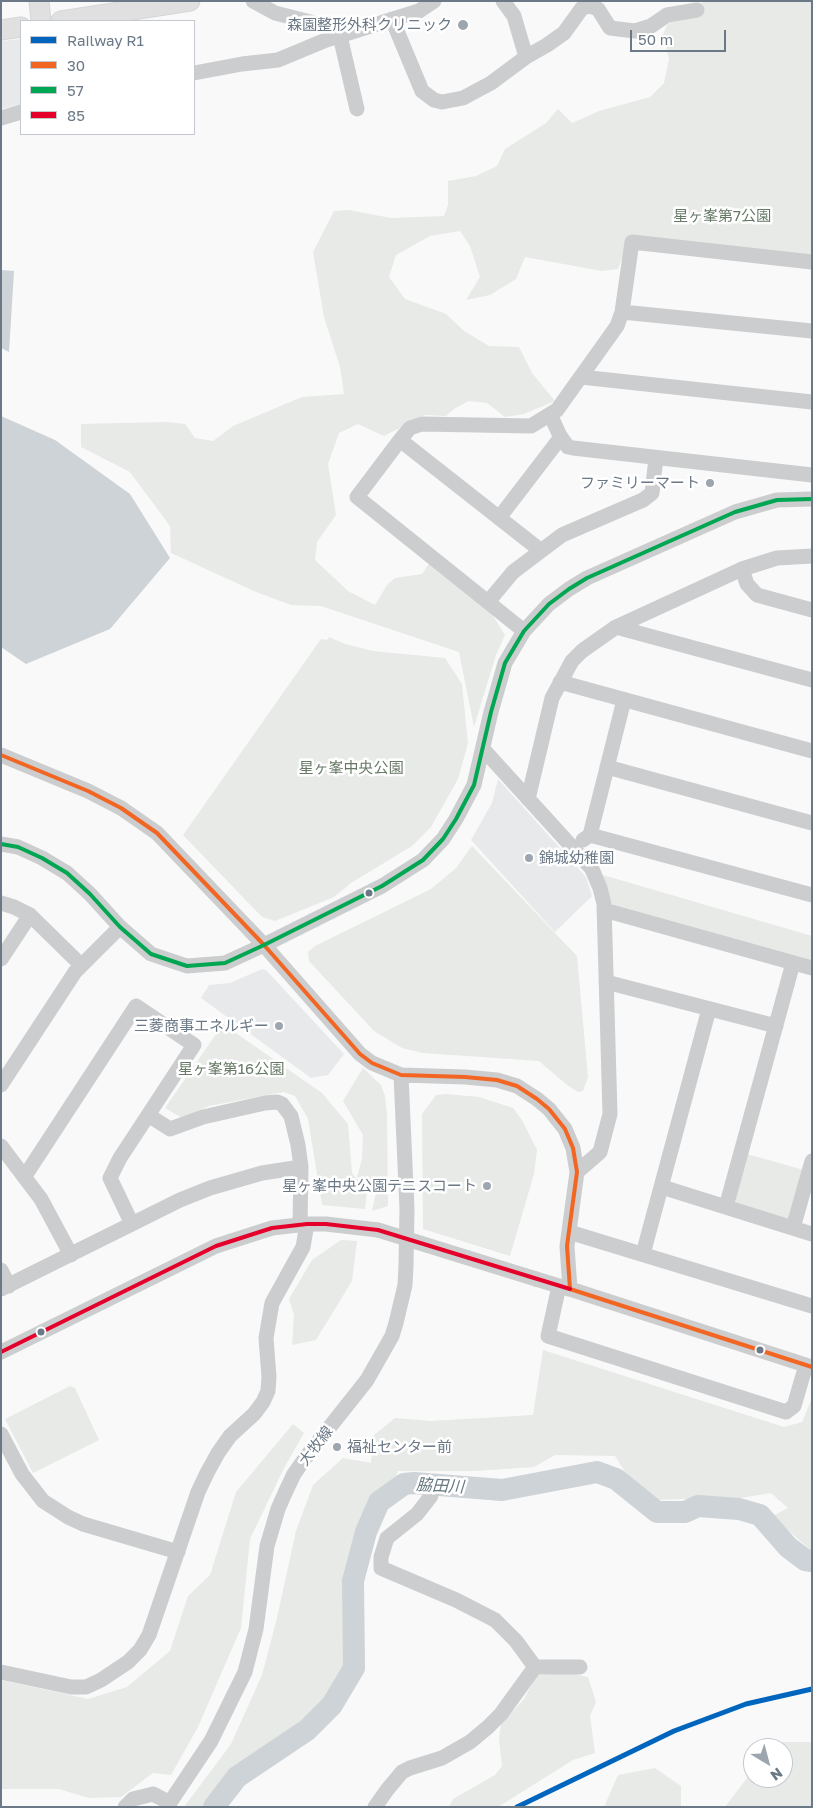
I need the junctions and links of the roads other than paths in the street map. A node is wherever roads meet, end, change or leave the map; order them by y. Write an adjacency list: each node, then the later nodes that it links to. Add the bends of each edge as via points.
1 (39, 1): 8 (main road)
2 (190, 1): 9 (main road)
3 (253, 1): 12 (street, via 275,13 334,28)
4 (434, 1): 7 (street, via 419,11)
5 (503, 1): 13 (street, via 514,16)
6 (697, 10): 13 (street, via 667,15 651,26 635,31 610,28 598,9 582,8 564,33)
7 (392, 19): 12 (street); 13 (street, via 422,92 434,100 442,102 463,98 491,83)
8 (42, 20)
9 (67, 20)
10 (20, 27): 11 (main road)
11 (1, 30)
12 (340, 36): 14 (street, via 278,60); 15 (street)
13 (526, 57)
14 (195, 73)
15 (357, 109)
16 (20, 112): 17 (street)
17 (1, 118)
18 (812, 262): 19 (street, via 632,242)
19 (622, 312): 20 (street); 21 (street, via 617,326)
20 (812, 330)
21 (581, 377): 22 (street); 23 (street, via 557,410)
22 (812, 402)
23 (550, 414): 24 (street); 25 (street, via 531,426 422,424 410,428)
24 (561, 437): 26 (street, via 568,447); 29 (street)
25 (400, 440): 29 (street); 33 (street, via 357,497)
26 (656, 458): 27 (street); 30 (street, via 652,493 643,500 562,535)
27 (812, 475)
28 (812, 499): 36 (street, via 777,500 735,512 587,578 549,604)
29 (499, 518): 30 (street)
30 (540, 550): 33 (street, via 513,572)
31 (812, 556): 32 (street, via 777,558)
32 (742, 569): 34 (street, via 747,584 757,595); 35 (street)
33 (488, 602): 36 (street)
34 (812, 610)
35 (616, 627): 37 (street); 38 (street, via 577,656)
36 (524, 630): 41 (street, via 505,663)
37 (812, 680)
38 (560, 682): 39 (street); 44 (street, via 552,698)
39 (624, 700): 40 (street); 43 (street)
40 (811, 747)
41 (483, 749): 44 (street); 54 (street, via 474,785 456,819 423,860 382,886)
42 (1, 755): 54 (street, via 88,791 158,833)
43 (607, 767): 45 (street); 46 (street)
44 (528, 799): 48 (street)
45 (812, 823)
46 (590, 835): 48 (street); 49 (street)
47 (1, 844): 53 (street, via 18,847 68,873)
48 (573, 848): 51 (street, via 598,880)
49 (812, 895)
50 (1, 903): 52 (street)
51 (604, 910): 56 (street); 59 (street)
52 (30, 916): 55 (street); 57 (street)
53 (120, 926): 54 (street, via 151,954 187,966 225,963); 57 (street)
54 (264, 945): 62 (street, via 360,1054)
55 (1, 959)
56 (794, 963): 58 (street); 61 (street)
57 (81, 965): 63 (street)
58 (812, 968)
59 (606, 982): 60 (street); 68 (street, via 610,1114 600,1152)
60 (710, 1009): 61 (street); 70 (street)
61 (776, 1026): 71 (street)
62 (400, 1076): 68 (street, via 465,1077 497,1080 517,1086 537,1099 565,1129); 91 (street, 大牧線, via 407,1209 406,1266 405,1286 392,1336 367,1380 294,1474 278,1509 267,1546 256,1629 245,1672 211,1741)
63 (1, 1086)
64 (148, 1115): 67 (street, via 170,1129 203,1117 278,1102 291,1116); 69 (street, via 194,1045 136,1006); 72 (street, via 110,1178)
65 (1, 1146): 69 (street)
66 (812, 1161): 74 (street)
67 (301, 1167): 72 (street, via 225,1182); 73 (street)
68 (577, 1172): 75 (street)
69 (25, 1176): 78 (street, via 51,1215)
70 (662, 1187): 71 (street); 77 (street)
71 (726, 1207): 74 (street)
72 (132, 1224): 78 (street)
73 (304, 1224): 81 (street, bridge, via 378,1230); 83 (street, via 272,1228 216,1246); 87 (street, via 304,1247 272,1303 266,1338 268,1391 254,1414 230,1436 218,1453 198,1492)
74 (793, 1228): 76 (street)
75 (569, 1232): 77 (street); 81 (street)
76 (812, 1234)
77 (643, 1254): 82 (street)
78 (71, 1255): 80 (street)
79 (1, 1270): 80 (street)
80 (5, 1288)
81 (565, 1288): 84 (street); 84 (street, via 548,1336 786,1412 794,1406)
82 (812, 1306)
83 (1, 1352)
84 (809, 1366)
85 (1, 1434): 87 (street, via 22,1474 43,1501 83,1524)
86 (431, 1496): 88 (street, via 417,1514 387,1538 381,1568 495,1620)
87 (178, 1552): 90 (street, via 149,1635 128,1662 86,1687)
88 (535, 1667): 89 (street); 93 (street, via 488,1728 442,1758 402,1772)
89 (580, 1668)
90 (1, 1672)
91 (169, 1805): 92 (street, via 152,1794 133,1799)
92 (125, 1807)
93 (375, 1807)

